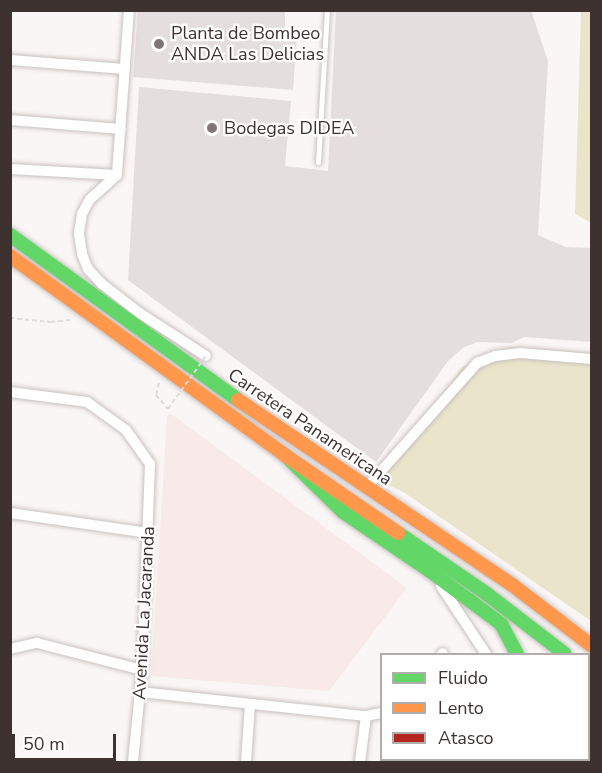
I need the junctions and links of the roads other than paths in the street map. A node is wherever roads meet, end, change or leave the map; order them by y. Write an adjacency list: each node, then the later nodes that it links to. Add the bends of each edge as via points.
1 (121, 10): 3 (street)
2 (327, 10): 8 (lane)
3 (129, 11): 5 (street)
4 (10, 60): 5 (street)
5 (125, 69): 7 (street)
6 (10, 120): 7 (street)
7 (121, 129): 10 (street)
8 (318, 162)
9 (10, 169): 10 (street)
10 (117, 176): 13 (street, via 90,199 82,213 79,234 87,269 141,314)
11 (10, 235): 17 (main road, Carretera Panamericana, via 222,389)
12 (10, 256): 16 (main road, Carretera Panamericana)
13 (206, 356)
14 (591, 359): 17 (street, via 520,353 477,363)
15 (10, 392): 19 (street, Avenida La Jacaranda, via 87,402 126,430 150,464)
16 (286, 456): 20 (main road, via 343,512); 25 (main road, Carretera Panamericana, via 487,594)
17 (367, 487): 21 (main road, Carretera Panamericana, via 511,584)
18 (10, 513): 19 (street)
19 (149, 533): 26 (street, Avenida La Jacaranda)
20 (430, 571): 23 (street); 24 (main road, via 501,624)
21 (591, 646)
22 (10, 649): 26 (street, via 37,643)
23 (485, 653)
24 (516, 653)
25 (564, 653)
26 (141, 670): 27 (street, Avenida La Jacaranda)
27 (140, 692): 28 (street); 31 (street, Avenida La Jacaranda)
28 (250, 704): 30 (street); 32 (street)
29 (380, 713): 30 (street)
30 (366, 716): 33 (street)
31 (133, 762)
32 (246, 762)
33 (360, 762)

